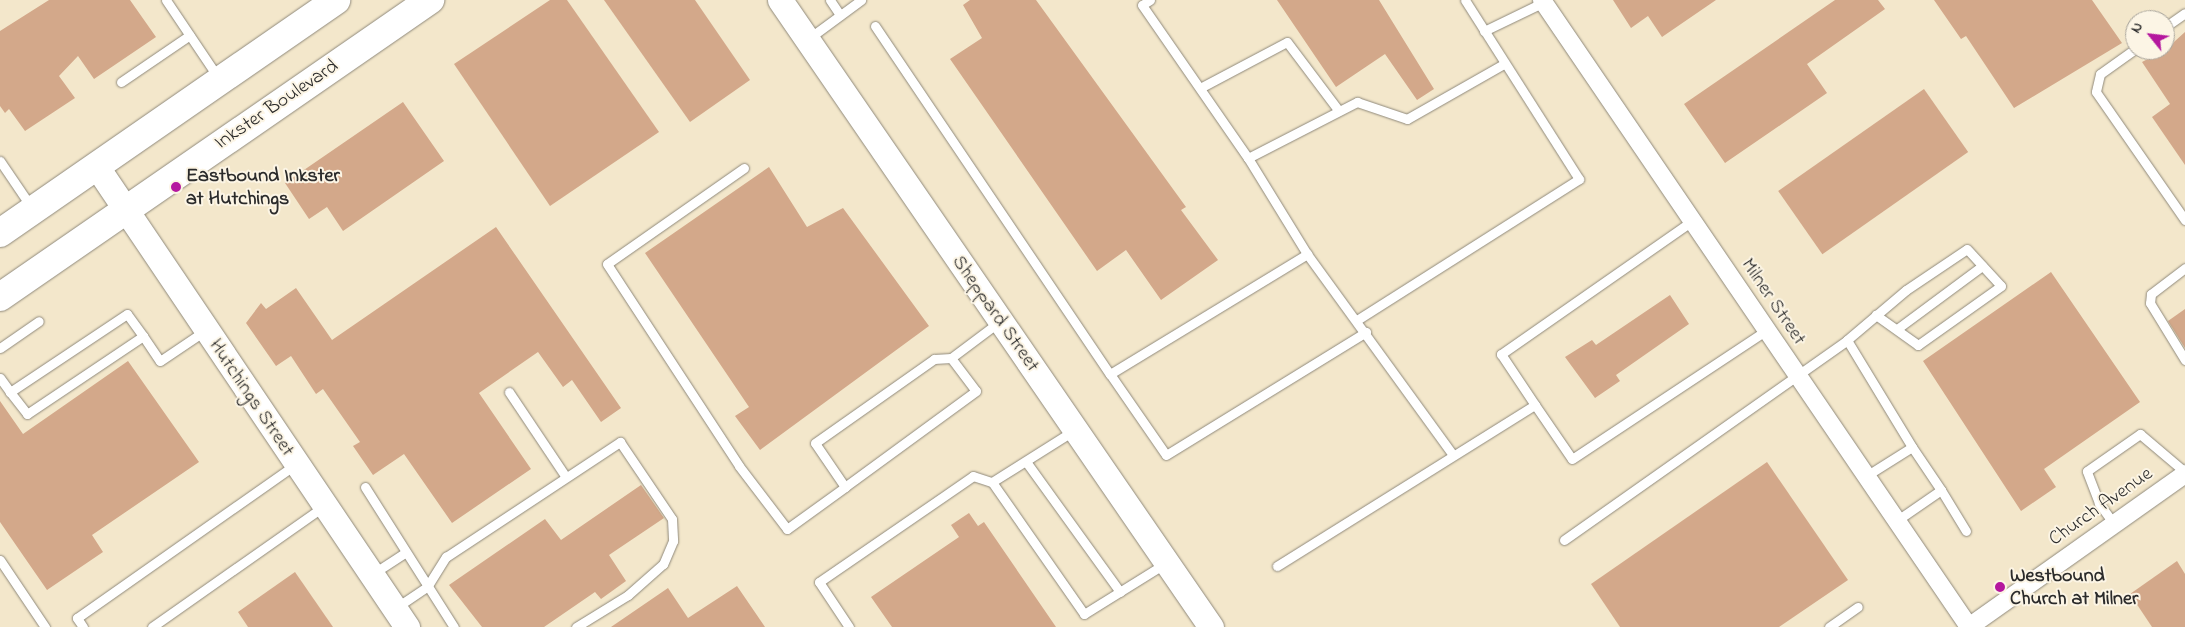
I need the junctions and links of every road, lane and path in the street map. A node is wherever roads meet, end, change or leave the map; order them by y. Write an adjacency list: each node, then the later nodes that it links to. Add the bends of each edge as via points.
1 (166, 0): 13 (lane)
2 (336, 0): 17 (main road)
3 (430, 0): 25 (main road, Inkster Boulevard)
4 (780, 0): 14 (street, Sheppard Street)
5 (830, 0): 10 (lane)
6 (861, 0): 10 (lane)
7 (1150, 0): 19 (lane, via 1142,5)
8 (1465, 0): 12 (lane)
9 (1543, 1): 12 (lane); 28 (street, Milner Street)
10 (840, 15): 14 (lane)
11 (875, 26): 48 (lane)
12 (1484, 31): 16 (lane)
13 (190, 35): 17 (lane); 18 (lane)
14 (808, 39): 37 (street, Sheppard Street)
15 (2125, 56): 27 (lane, via 2100,74 2096,92)
16 (1504, 64): 20 (lane, via 1407,119 1356,102); 35 (lane, via 1579,179)
17 (220, 81): 23 (main road)
18 (121, 82)
19 (1200, 88): 20 (lane, via 1287,42); 21 (lane)
20 (1339, 111): 21 (lane)
21 (1248, 158): 30 (lane)
22 (0, 161): 26 (lane)
23 (97, 167): 25 (street, Hutchings Street); 26 (main road)
24 (744, 168): 63 (lane, via 607,264 739,466 786,529)
25 (125, 210): 33 (main road, Inkster Boulevard); 38 (street, Hutchings Street)
26 (34, 211): 29 (main road)
27 (2185, 220)
28 (1692, 221): 39 (street, Milner Street); 52 (lane, via 1501,354)
29 (0, 233)
30 (1307, 254): 35 (lane); 48 (lane)
31 (1982, 266): 34 (lane, via 1967,249); 40 (lane); 40 (lane, via 2001,286 1918,345)
32 (2185, 268): 46 (lane, via 2151,294 2150,303)
33 (0, 296)
34 (1876, 315): 40 (lane); 43 (lane)
35 (1357, 320): 41 (lane)
36 (39, 321): 44 (lane)
37 (999, 322): 45 (lane); 53 (street, Sheppard Street)
38 (206, 330): 42 (lane, via 160,361); 57 (street, Hutchings Street)
39 (1767, 330): 47 (street, Milner Street); 52 (lane, via 1572,459)
40 (1898, 330)
41 (1366, 332): 48 (lane, via 1166,454); 55 (lane)
42 (143, 336): 50 (lane, via 27,414); 50 (lane, via 127,314)
43 (1847, 340): 47 (lane); 54 (lane)
44 (0, 348)
45 (951, 358): 63 (lane, via 976,391); 63 (lane, via 934,359 815,443)
46 (2185, 360)
47 (1795, 372): 59 (street, Milner Street); 69 (lane)
48 (1110, 374)
49 (0, 378): 50 (lane)
50 (10, 392)
51 (509, 392): 60 (lane)
52 (1535, 405): 55 (lane)
53 (1075, 430): 56 (lane); 72 (street, Sheppard Street)
54 (1912, 447): 59 (lane); 64 (lane)
55 (1453, 455): 73 (lane)
56 (1027, 463): 61 (lane); 76 (lane)
57 (296, 464): 65 (street, Hutchings Street); 80 (lane, via 77,618)
58 (2185, 474): 67 (street, Church Avenue); 67 (lane, via 2140,434 2087,471 2099,504)
59 (1866, 476): 66 (street, Milner Street)
60 (566, 477): 75 (lane, via 446,557); 83 (lane, via 620,442 672,519 673,541 663,564 628,595)
61 (992, 482): 76 (lane, via 1084,614); 84 (lane, via 974,476 819,582)
62 (365, 487): 70 (lane)
63 (845, 487)
64 (1941, 490): 66 (lane); 68 (lane)
65 (324, 506): 74 (street, Hutchings Street); 81 (lane)
66 (1896, 521): 87 (street, Milner Street)
67 (2114, 524): 87 (street, Church Avenue)
68 (1966, 531)
69 (1564, 540)
70 (405, 553): 74 (lane); 75 (lane)
71 (0, 560): 79 (lane)
72 (1167, 562): 76 (lane); 85 (street, Sheppard Street)
73 (1278, 566)
74 (371, 575): 78 (street, Hutchings Street)
75 (427, 588): 78 (lane); 82 (lane)
76 (1120, 592)
77 (1858, 607): 86 (lane)
78 (401, 618)
79 (45, 627)
80 (83, 627)
81 (152, 627)
82 (454, 627)
83 (576, 627)
84 (849, 627)
85 (1211, 627)
86 (1829, 627)
87 (1969, 627)

